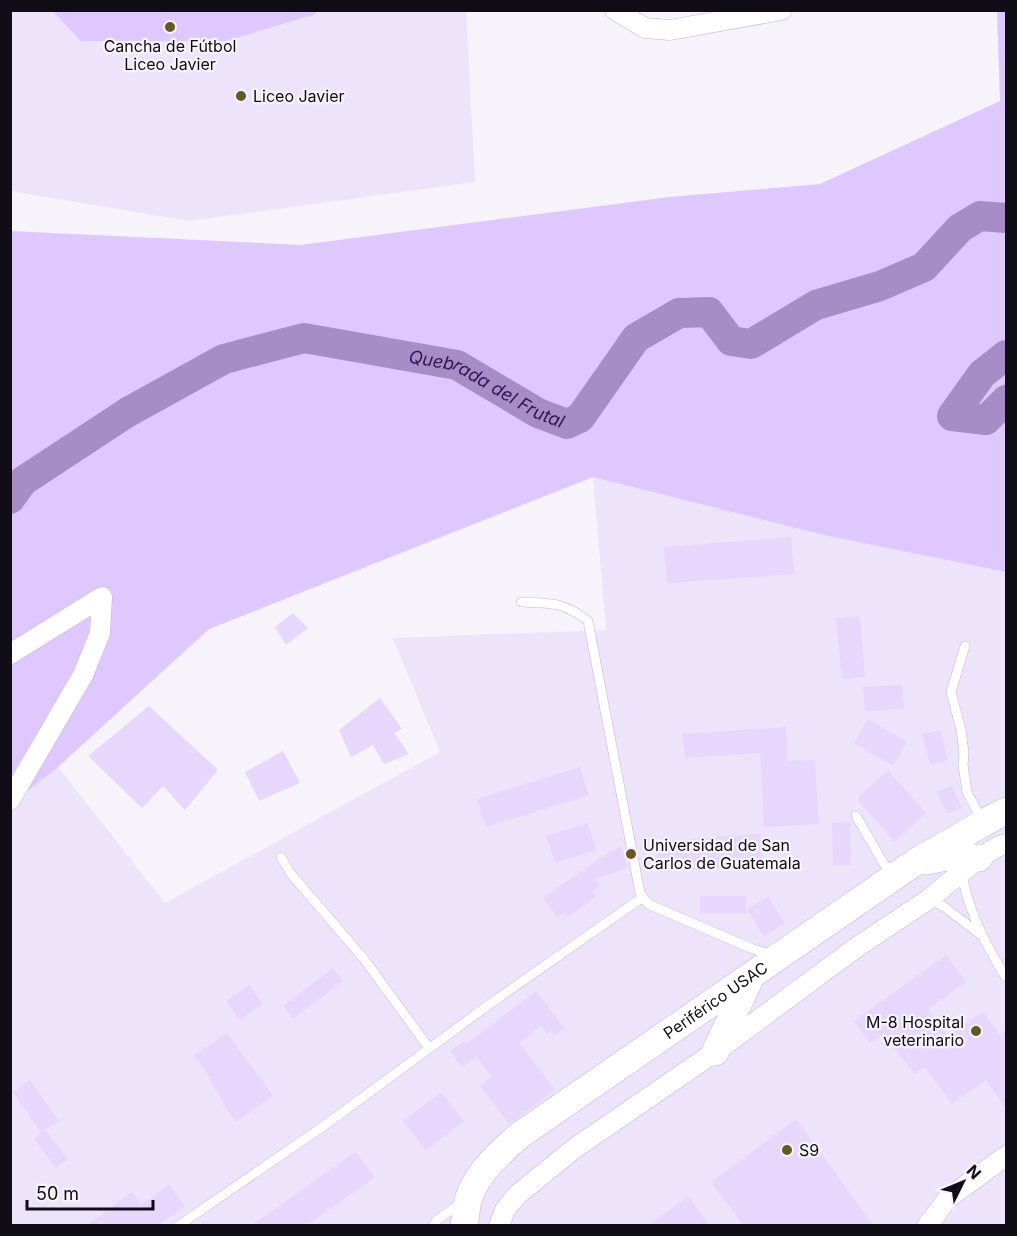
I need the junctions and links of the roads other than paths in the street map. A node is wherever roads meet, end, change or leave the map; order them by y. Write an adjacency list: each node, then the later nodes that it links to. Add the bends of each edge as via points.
1 (615, 10): 2 (street, via 645,28 670,30)
2 (782, 10)
3 (521, 602): 13 (lane, via 554,603 574,610 588,621)
4 (965, 646): 8 (lane, via 951,692 964,753 967,792)
5 (10, 654): 6 (street, via 102,597 100,633 83,675)
6 (10, 800)
7 (856, 816): 12 (lane, via 884,864)
8 (995, 817): 12 (street, Periférico USAC)
9 (1006, 844): 11 (street)
10 (281, 857): 19 (lane, via 364,959)
11 (971, 866): 12 (street, via 946,857); 14 (street); 15 (lane, via 965,892)
12 (905, 870): 16 (street, Periférico USAC)
13 (643, 897): 16 (lane, via 648,904); 19 (lane)
14 (929, 899): 15 (lane); 20 (street)
15 (982, 936): 18 (lane)
16 (778, 957): 17 (street, Periférico USAC)
17 (751, 976): 20 (street); 22 (street, Periférico USAC, via 520,1135 479,1176)
18 (1005, 976)
19 (429, 1048): 23 (lane)
20 (715, 1052): 26 (street, via 532,1181 505,1210)
21 (1006, 1156): 27 (street, via 948,1198)
22 (469, 1197): 24 (lane); 25 (street, Periférico USAC)
23 (178, 1226)
24 (433, 1226)
25 (464, 1226)
26 (498, 1226)
27 (927, 1226)

